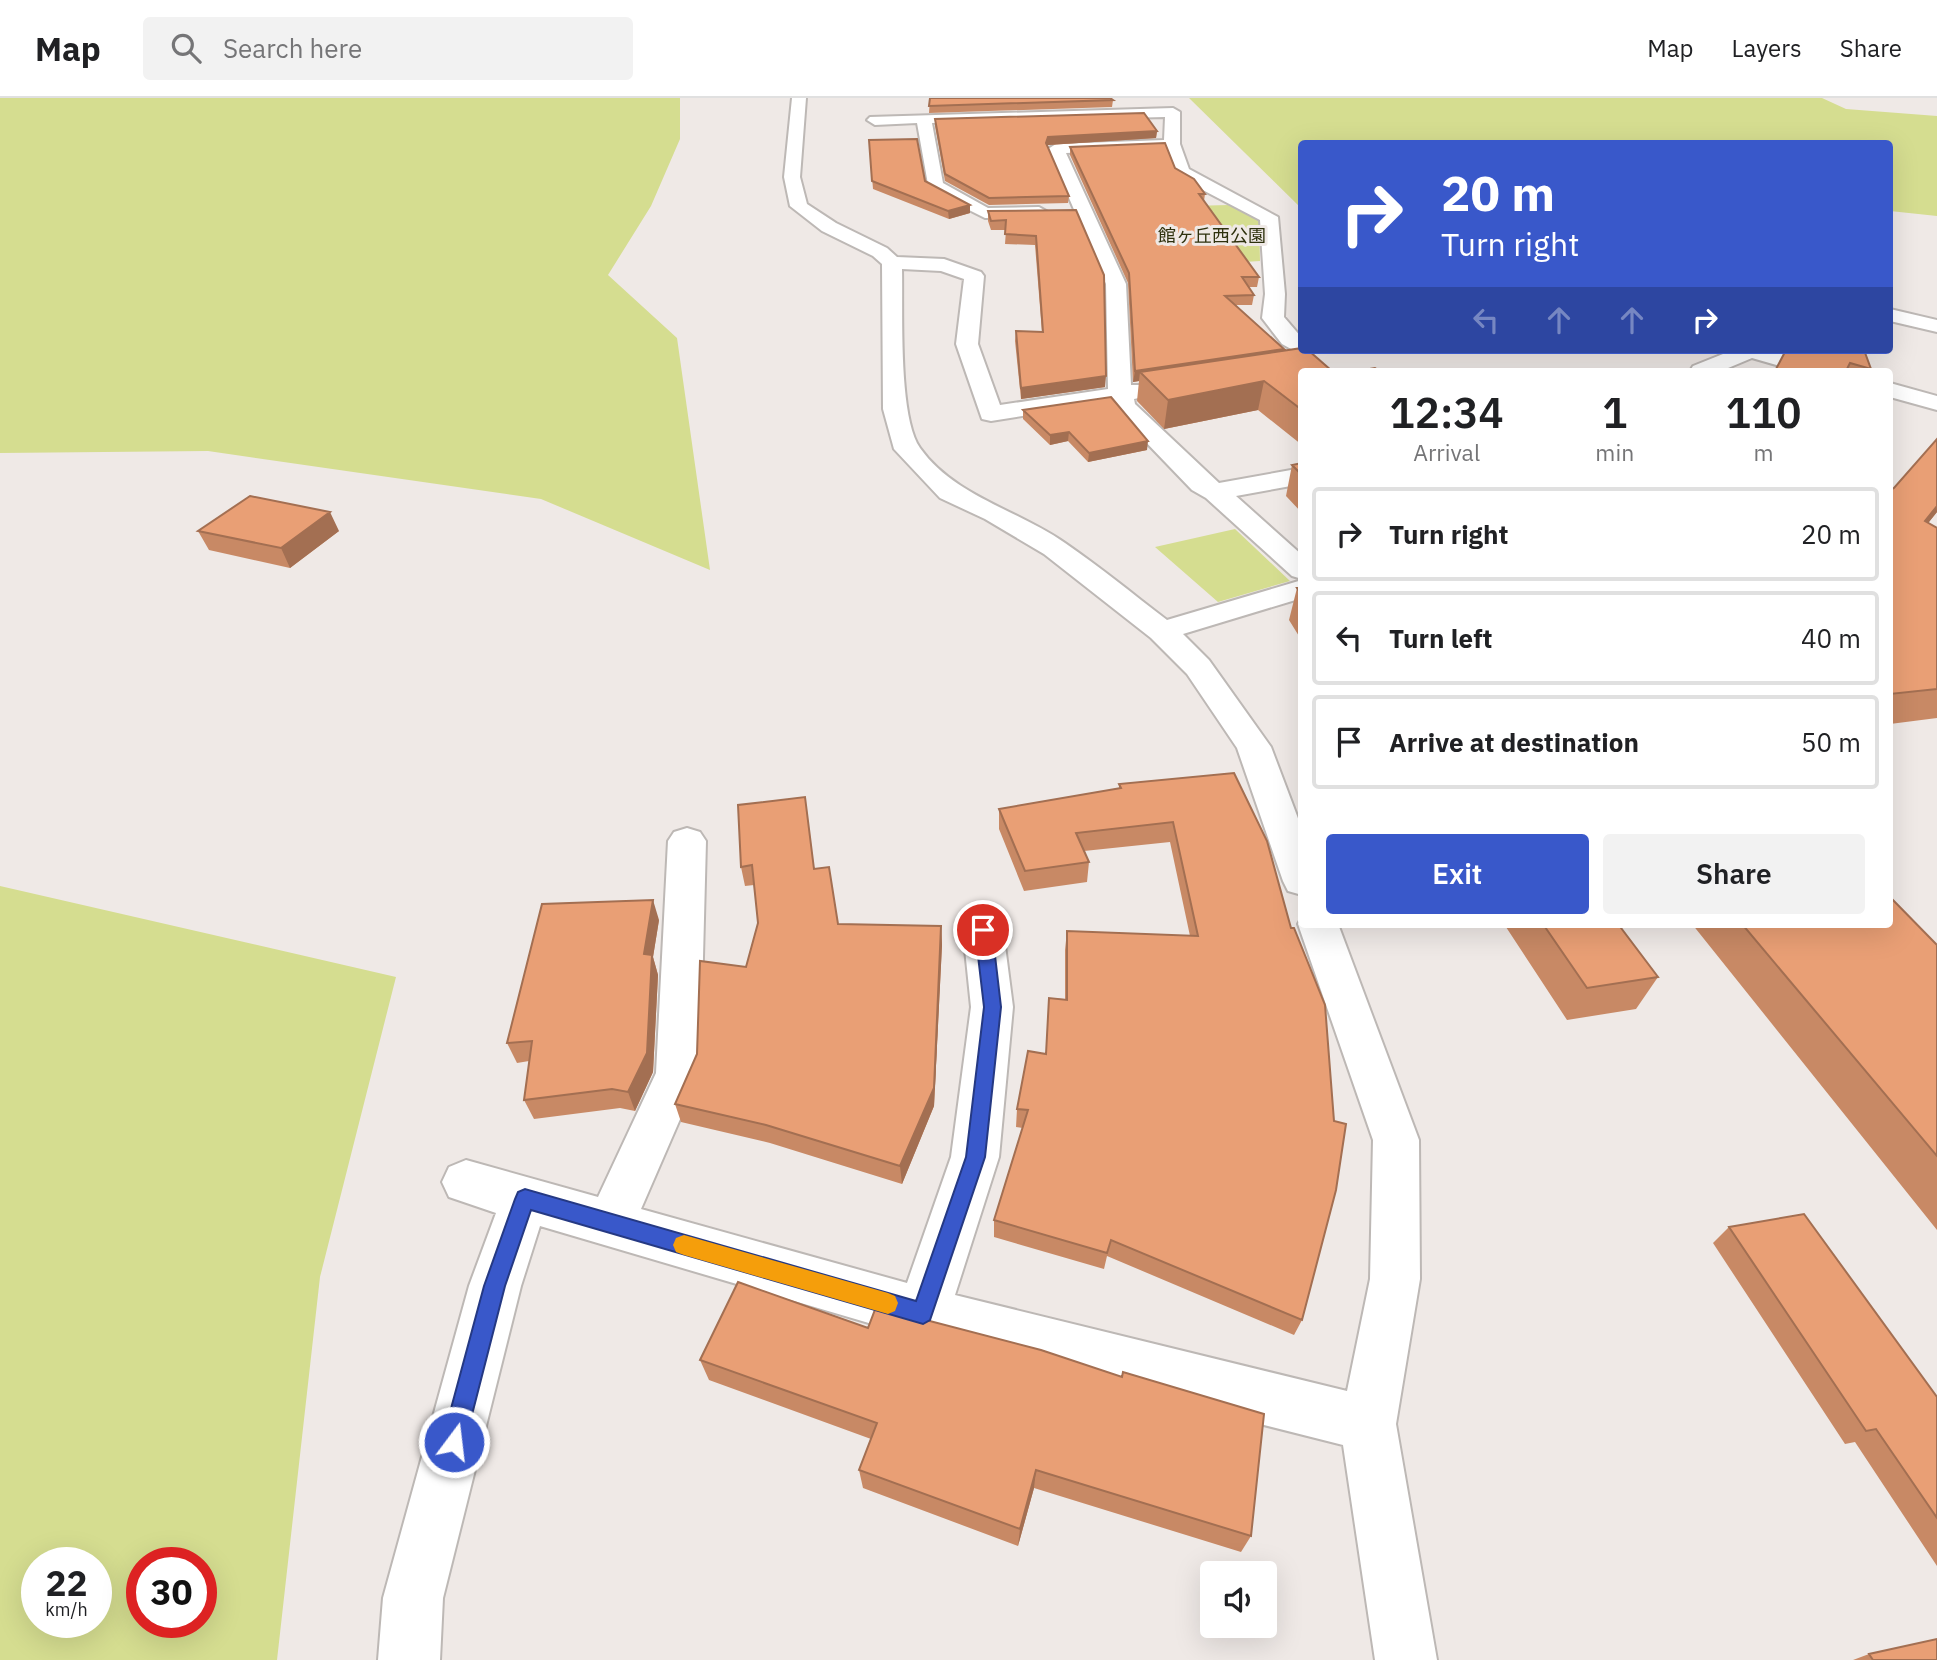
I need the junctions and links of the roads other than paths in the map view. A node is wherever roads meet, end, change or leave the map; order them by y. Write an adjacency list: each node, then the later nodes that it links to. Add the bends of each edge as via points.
1 (799, 98): 6 (street, via 792,177 799,206)
2 (924, 119): 3 (street); 4 (street, via 1173,112); 5 (street, via 935,186 985,213)
3 (875, 120)
4 (1172, 144): 5 (street, via 1056,149); 9 (street, via 1182,172 1269,217 1273,318)
5 (1083, 211): 16 (street, via 1116,284)
6 (892, 263): 16 (street, via 944,265 974,276 967,344 991,414); 22 (street, via 895,409 907,449 949,492 1054,548)
7 (1893, 316): 8 (street)
8 (1937, 326)
9 (1298, 351)
10 (1742, 354): 12 (street)
11 (1761, 354): 13 (street)
12 (1708, 368)
13 (1811, 368)
14 (1161, 388): 16 (street)
15 (1893, 391): 17 (street)
16 (1121, 394): 19 (street, via 1124,406 1201,484)
17 (1937, 403)
18 (1298, 476): 19 (street)
19 (1215, 492): 20 (street)
20 (1298, 566)
21 (1298, 590): 22 (street)
22 (1162, 631): 24 (street, via 1198,667 1254,747)
23 (687, 841): 29 (street, via 678,1073)
24 (1298, 870)
25 (1319, 928): 31 (street, via 1396,1140 1395,1279)
26 (983, 930): 30 (street, via 992,1007 975,1157)
27 (466, 1182): 28 (street)
28 (525, 1199): 29 (street); 32 (street, via 495,1286 413,1598)
29 (610, 1224): 30 (street)
30 (923, 1313): 31 (street)
31 (1368, 1424): 33 (street)
32 (409, 1660)
33 (1406, 1660)

